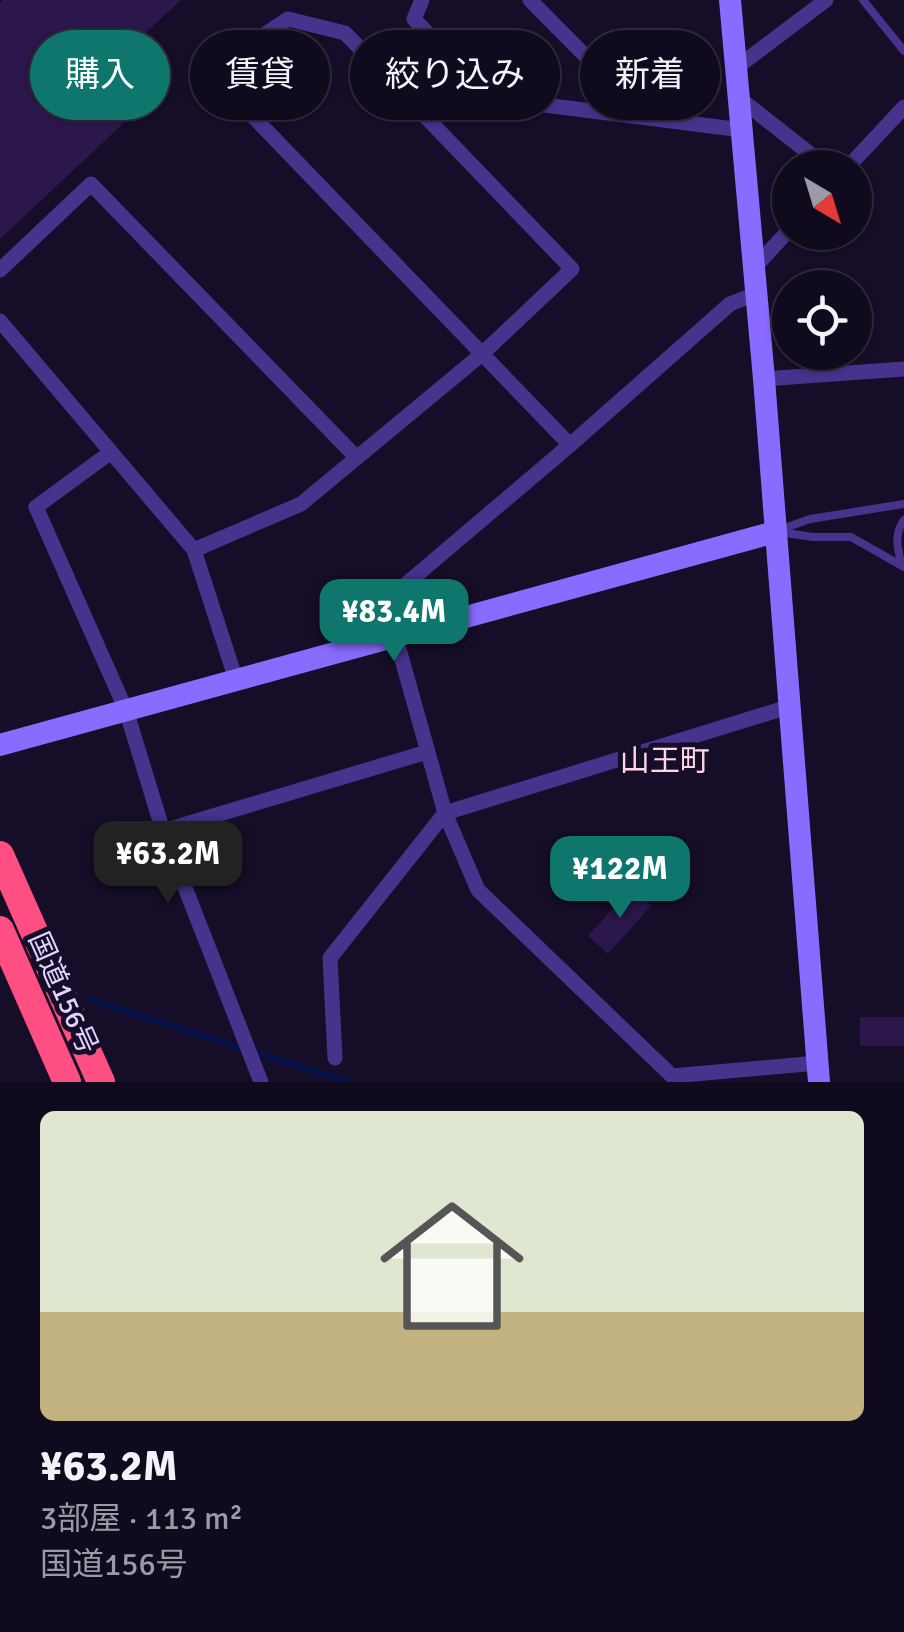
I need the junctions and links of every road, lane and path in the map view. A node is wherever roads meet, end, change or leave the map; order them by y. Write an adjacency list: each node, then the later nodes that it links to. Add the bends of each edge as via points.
1 (422, 0): 11 (street, via 414,19 489,98)
2 (530, 0): 6 (street)
3 (730, 0): 8 (street)
4 (826, 0): 8 (street)
5 (863, 0): 7 (lane)
6 (580, 51)
7 (904, 51)
8 (736, 68): 9 (street)
9 (739, 98): 13 (street); 14 (street)
10 (904, 107): 15 (street)
11 (580, 110)
12 (662, 120): 13 (street)
13 (742, 130): 17 (street)
14 (805, 150)
15 (864, 150)
16 (772, 248): 17 (street)
17 (754, 268): 19 (street)
18 (0, 270): 26 (street, via 91,184)
19 (756, 294): 23 (street); 24 (street, via 730,304)
20 (0, 321): 25 (street)
21 (482, 354): 21 (street, via 212,76 220,64 288,19 345,33 572,269); 24 (street); 26 (street)
22 (904, 369): 23 (street)
23 (764, 378): 29 (street)
24 (570, 445): 32 (street, via 392,596 387,606)
25 (111, 452): 30 (street); 35 (street, via 36,507)
26 (356, 458): 30 (street, via 301,504)
27 (904, 504): 29 (lane, via 810,519)
28 (904, 520): 31 (lane, via 897,546)
29 (774, 532): 31 (lane, via 851,536); 32 (street); 34 (street)
30 (194, 550): 33 (street)
31 (903, 567)
32 (394, 636): 33 (street); 37 (street)
33 (236, 680): 35 (street)
34 (788, 706): 38 (street); 43 (street)
35 (126, 710): 36 (street); 39 (street)
36 (0, 745)
37 (428, 752): 38 (street); 39 (street)
38 (445, 813): 42 (street, via 330,958); 44 (street, via 478,890)
39 (163, 831): 47 (street)
40 (0, 856): 46 (highway, 国道156号)
41 (0, 930): 45 (highway, 国道156号)
42 (334, 1058)
43 (818, 1073): 44 (street)
44 (668, 1079)
45 (67, 1082)
46 (100, 1082)
47 (261, 1082)

